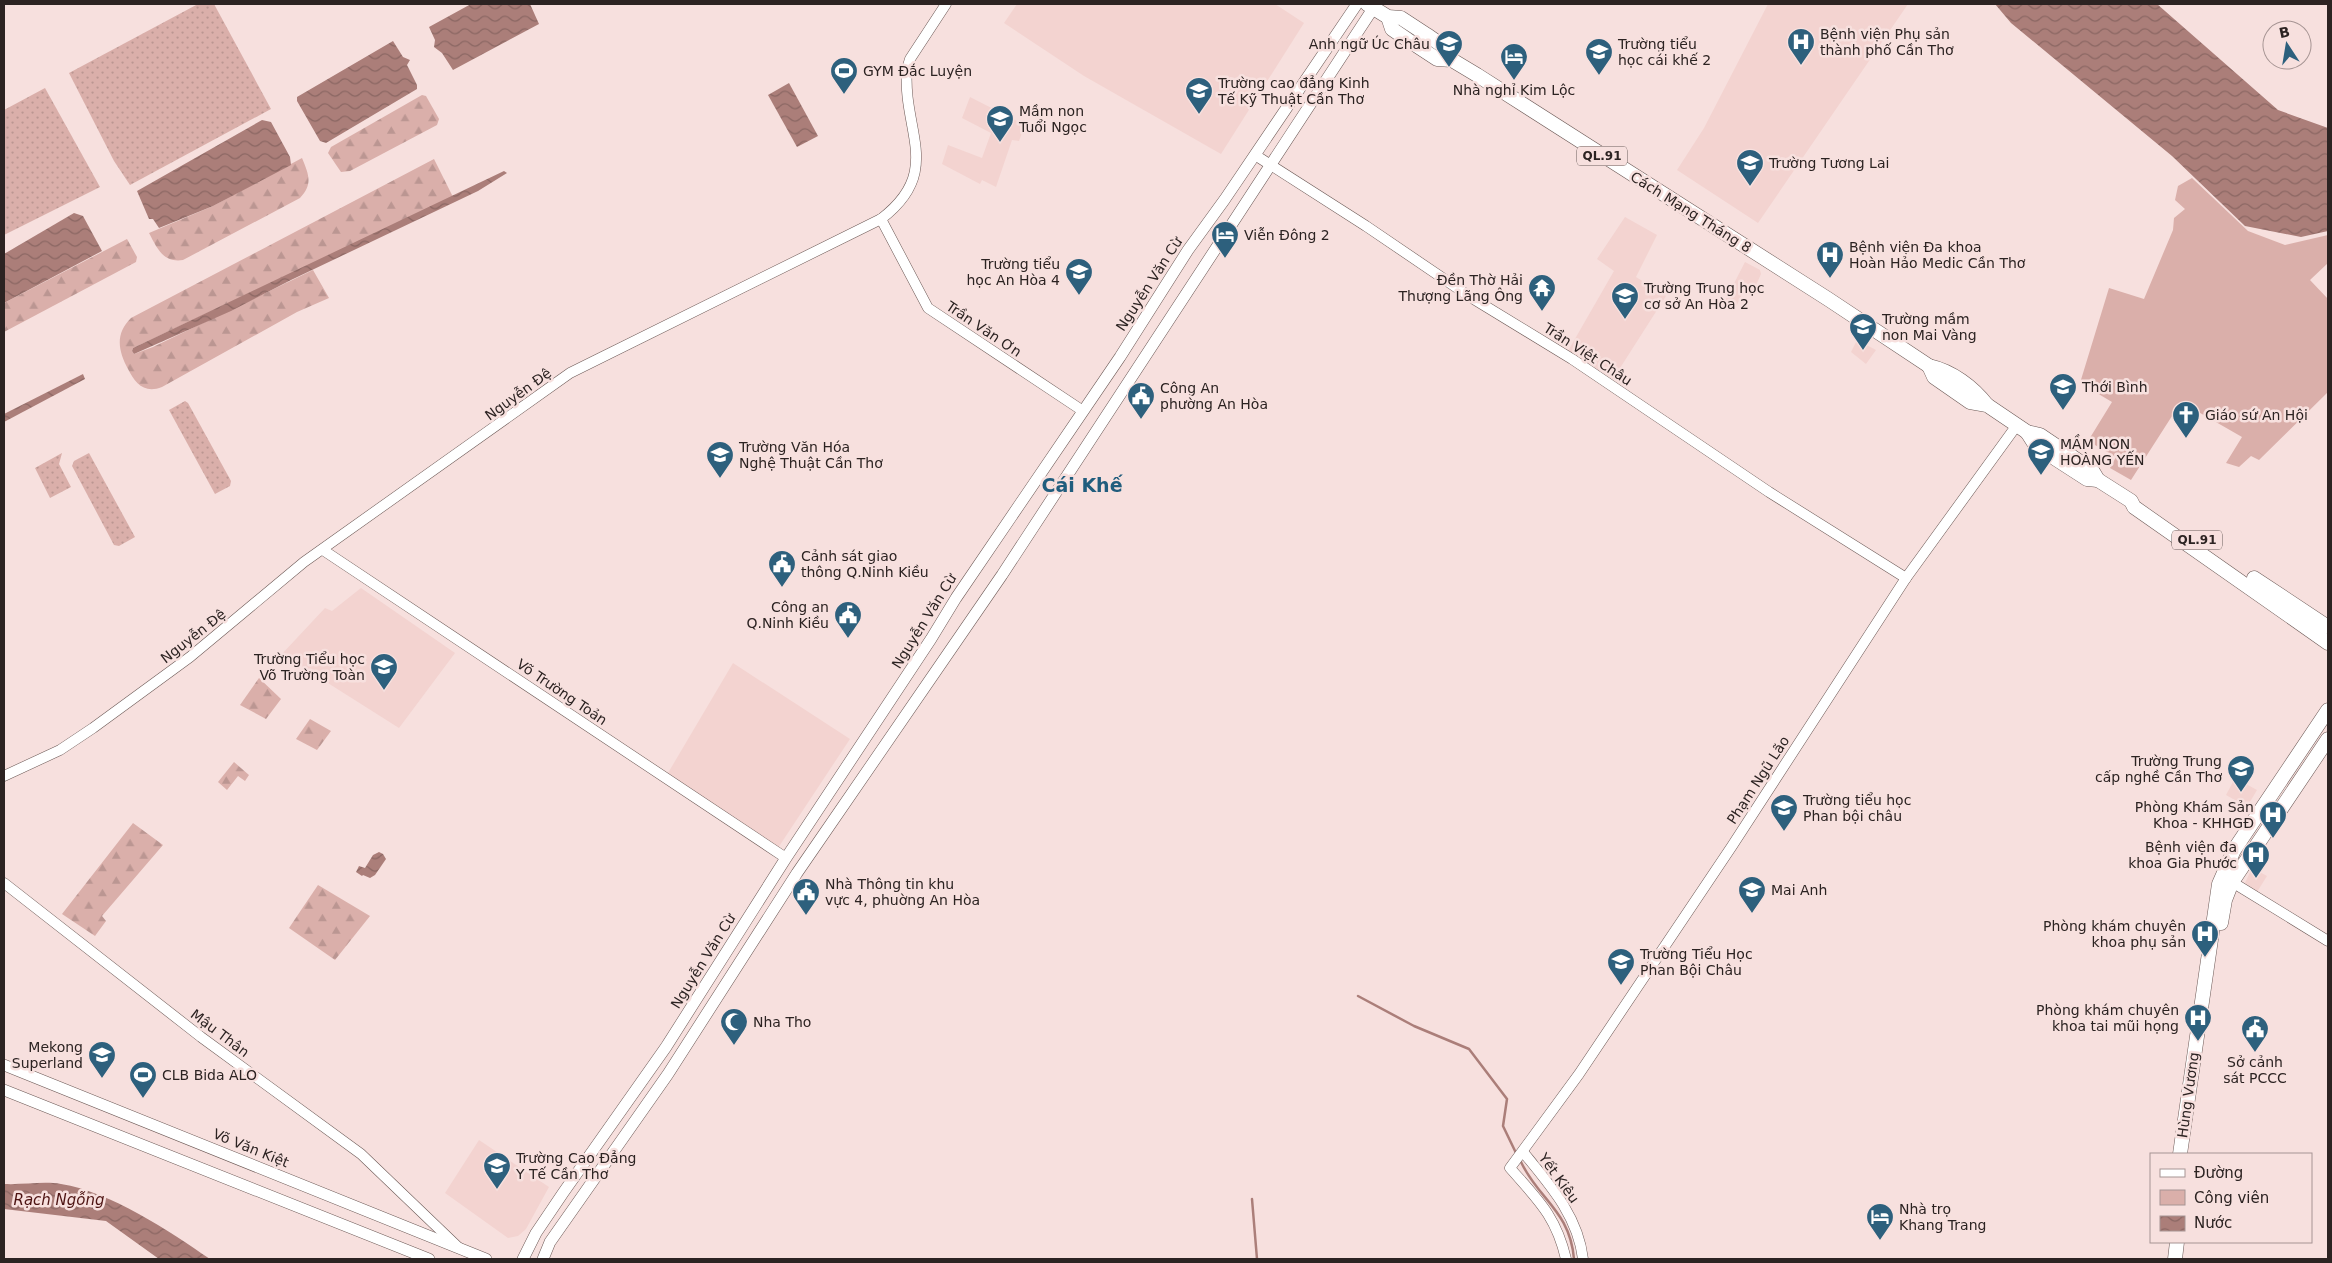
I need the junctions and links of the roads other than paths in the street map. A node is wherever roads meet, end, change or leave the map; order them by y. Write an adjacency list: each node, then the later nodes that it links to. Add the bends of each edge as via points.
1 (946, 4): 6 (street, Nguyễn Đệ, via 907,69 915,176 906,197)
2 (1357, 4): 4 (main road, Nguyễn Văn Cừ)
3 (1372, 5): 5 (main road); 8 (highway, Cách Mạng Tháng 8 / QL.91, via 1388,18 1392,29 1437,59 1452,60 1828,299 1929,366 1934,377 1970,402 1987,405)
4 (1254, 155): 5 (street, Trần Việt Châu); 7 (main road, Nguyễn Văn Cừ)
5 (1270, 164): 11 (street, Trần Việt Châu, via 1472,298 1580,364 1769,492); 18 (main road, via 1002,575)
6 (881, 219): 7 (street, Trần Văn Ơn, via 928,308); 10 (street, Nguyễn Đệ, via 570,373)
7 (1082, 411): 17 (main road, Nguyễn Văn Cừ)
8 (2022, 428): 9 (highway, Cách Mạng Tháng 8 / QL.91, via 2057,446); 11 (street, Phạm Ngũ Lão)
9 (2130, 501): 12 (highway, Cách Mạng Tháng 8 / QL.91, via 2140,500); 13 (highway, Cách Mạng Tháng 8 / QL.91, via 2134,507)
10 (324, 550): 16 (street, Nguyễn Đệ, via 304,562 190,657 93,728 60,750); 17 (street, Võ Trường Toản)
11 (1906, 578): 25 (street, Phạm Ngũ Lão, via 1732,846)
12 (2328, 627)
13 (2328, 643)
14 (2328, 710): 19 (highway, Hùng Vương, via 2234,850)
15 (2328, 739): 20 (highway, Hùng Vương)
16 (4, 776)
17 (786, 858): 18 (main road); 32 (main road, Nguyễn Văn Cừ, via 666,1048 563,1193)
18 (801, 867): 33 (main road, via 668,1074 550,1242)
19 (2224, 870): 20 (street); 26 (highway, Hùng Vương, via 2215,902)
20 (2232, 882): 22 (street); 27 (highway, Hùng Vương, via 2224,908)
21 (4, 883): 29 (street, Mậu Thân, via 201,1037 361,1154)
22 (2328, 941)
23 (4, 1065): 29 (main road, Võ Văn Kiệt)
24 (4, 1090): 30 (main road)
25 (1523, 1152): 28 (street, Yết Kiêu, via 1550,1185); 28 (street, Yết Kiêu, via 1510,1168)
26 (2180, 1153)
27 (2189, 1153)
28 (1569, 1234): 34 (street, Yết Kiêu); 35 (street, Yết Kiêu)
29 (461, 1249): 31 (main road, Võ Văn Kiệt)
30 (429, 1259)
31 (486, 1259)
32 (523, 1259)
33 (543, 1259)
34 (1566, 1259)
35 (1583, 1259)

